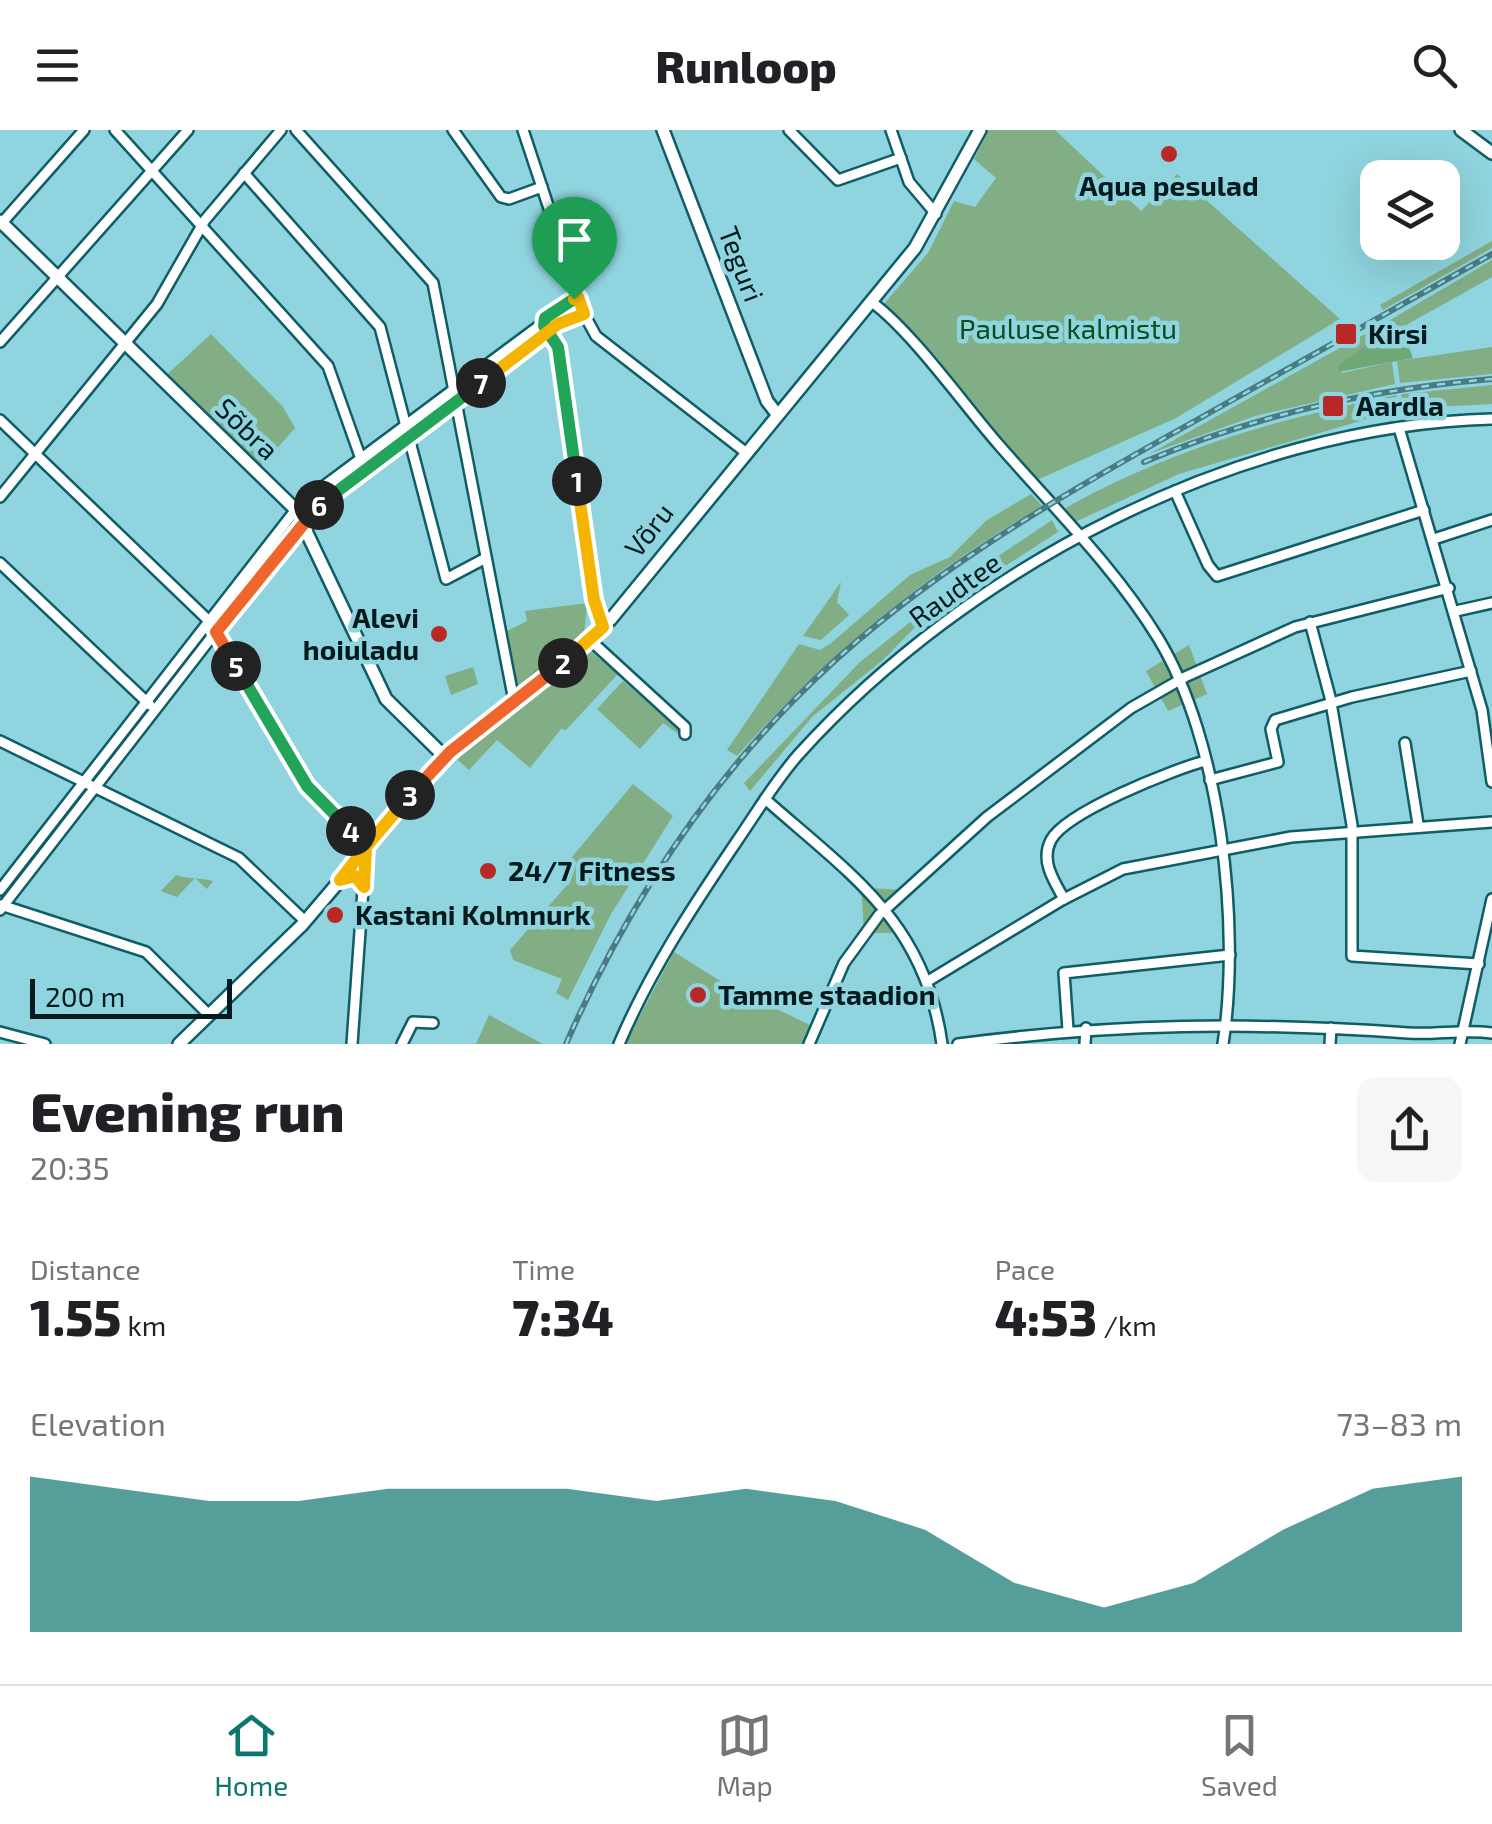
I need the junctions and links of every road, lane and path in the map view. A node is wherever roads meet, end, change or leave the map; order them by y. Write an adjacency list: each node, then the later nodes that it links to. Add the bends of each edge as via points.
1 (84, 130): 19 (street)
2 (116, 130): 15 (street)
3 (188, 130): 15 (street)
4 (296, 130): 29 (street, via 433,283)
5 (453, 130): 17 (street, via 501,198)
6 (522, 130): 17 (street)
7 (663, 130): 31 (main road, Teguri)
8 (788, 130): 14 (street, via 838,180)
9 (891, 130): 14 (street)
10 (980, 130): 18 (main road, Võru)
11 (1460, 130): 13 (main road)
12 (277, 131): 16 (street)
13 (1492, 153)
14 (900, 158): 18 (street, via 913,190)
15 (153, 171): 20 (street); 21 (street)
16 (244, 173): 20 (street); 34 (street, via 380,327)
17 (542, 187): 22 (street)
18 (936, 214): 23 (main road, Võru)
19 (1, 223): 21 (main road, Sõbra)
20 (202, 226): 28 (street, via 157,304); 39 (street, via 328,366)
21 (56, 277): 27 (street); 28 (main road, Sõbra)
22 (578, 297): 24 (street); 25 (street)
23 (873, 303): 31 (main road, Võru); 46 (street)
24 (584, 314): 26 (street); 37 (street, via 596,336)
25 (545, 318): 26 (street); 29 (street)
26 (547, 332): 30 (street); 55 (street, via 558,347)
27 (0, 342)
28 (123, 345): 38 (street); 44 (main road, Sõbra)
29 (451, 388): 30 (street); 34 (street)
30 (454, 403): 36 (street); 48 (street)
31 (777, 414): 37 (main road, Võru)
32 (1492, 418): 35 (street, Raudtee)
33 (0, 420): 38 (street)
34 (405, 424): 36 (street); 39 (street)
35 (1399, 428): 41 (street, Raudtee, via 1270,459); 43 (street)
36 (409, 436): 40 (street); 48 (street, via 446,579)
37 (744, 451): 55 (main road, Võru)
38 (34, 452): 42 (street); 53 (street)
39 (360, 458): 40 (street); 44 (street)
40 (366, 469): 44 (street)
41 (1176, 491): 43 (street, via 1217,576); 46 (street, Raudtee)
42 (0, 497)
43 (1424, 510): 47 (street)
44 (299, 516): 53 (street); 56 (street); 67 (main road, Sõbra, via 386,699)
45 (1492, 520): 47 (street)
46 (1078, 538): 59 (street, via 1134,602); 73 (street, Raudtee, via 990,590 885,672 804,748)
47 (1434, 540): 50 (street)
48 (484, 560): 61 (street)
49 (0, 563): 60 (street)
50 (1449, 588): 52 (street); 54 (street)
51 (1492, 603): 52 (street)
52 (1456, 611): 58 (street)
53 (208, 620): 56 (street); 60 (street)
54 (1310, 622): 59 (street); 62 (street)
55 (603, 627): 57 (main road, Võru)
56 (216, 632): 63 (street); 77 (street, via 307,786)
57 (590, 640): 61 (main road, Võru); 64 (street)
58 (1471, 671): 62 (street); 71 (street)
59 (1179, 682): 68 (street); 85 (street, via 1057,762)
60 (145, 701): 63 (street); 70 (street)
61 (514, 701): 67 (main road, Võru)
62 (1330, 704): 69 (street, via 1270,724 1278,762); 76 (street)
63 (155, 710): 72 (street)
64 (685, 734)
65 (0, 741): 70 (street)
66 (1404, 743): 75 (street)
67 (445, 757): 77 (main road, Võru)
68 (1204, 761): 69 (street); 82 (street, via 1149,780 1058,832 1047,852 1048,870)
69 (1210, 780): 78 (street)
70 (83, 782): 72 (street); 81 (street)
71 (1492, 782)
72 (94, 788): 84 (street); 86 (street, via 240,858)
73 (765, 799): 85 (street); 103 (street, Raudtee, via 671,940)
74 (1492, 822): 75 (street)
75 (1418, 824): 76 (street)
76 (1352, 831): 78 (street); 88 (street, via 1352,956)
77 (366, 847): 79 (main road, Võru); 80 (street)
78 (1223, 847): 82 (street, via 1123,869); 87 (street)
79 (340, 880): 80 (street, via 355,876); 86 (main road, Võru)
80 (364, 887): 101 (street)
81 (0, 890)
82 (1064, 899): 89 (street)
83 (1492, 899): 88 (street)
84 (1, 907): 90 (street, via 146,952)
85 (886, 908): 89 (street); 104 (street, via 844,963)
86 (305, 921): 90 (main road, Võru)
87 (1230, 956): 92 (street); 95 (street, via 1064,973)
88 (1479, 964): 98 (street)
89 (928, 981): 105 (street)
90 (210, 1015): 100 (main road, Võru)
91 (433, 1023): 102 (street, via 414,1022)
92 (1226, 1023): 93 (street); 94 (street); 108 (street)
93 (1086, 1028): 95 (street); 107 (street)
94 (1331, 1028): 98 (street); 109 (street)
95 (1068, 1030): 106 (street)
96 (0, 1032): 99 (street)
97 (1492, 1033): 98 (street)
98 (1461, 1039)
99 (45, 1044)
100 (179, 1044)
101 (352, 1044)
102 (402, 1044)
103 (619, 1044)
104 (809, 1044)
105 (942, 1044)
106 (958, 1044)
107 (1084, 1044)
108 (1223, 1044)
109 (1330, 1044)

